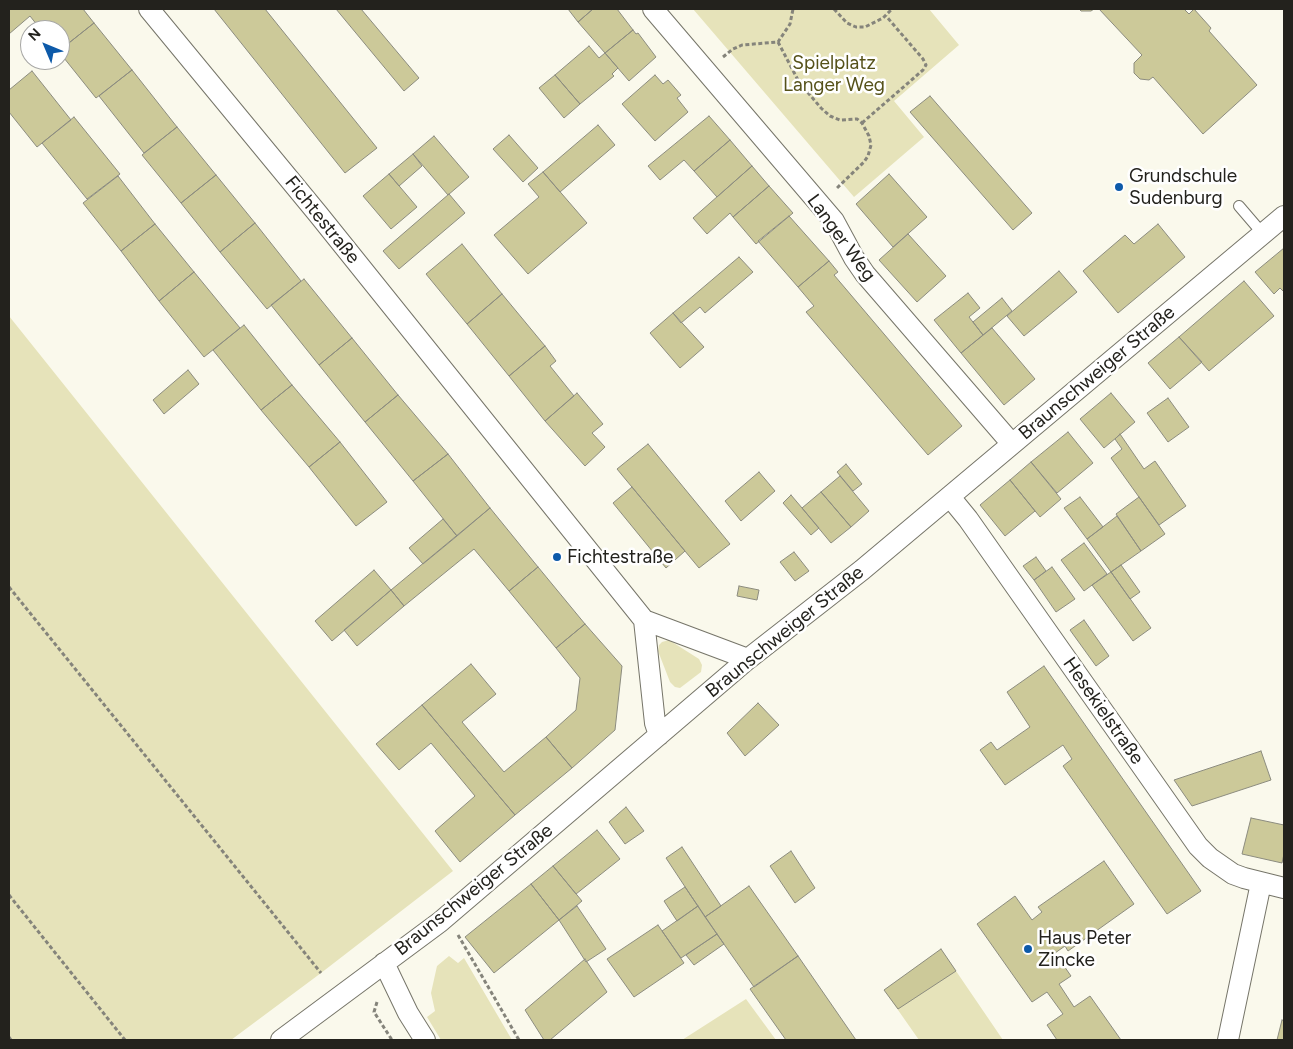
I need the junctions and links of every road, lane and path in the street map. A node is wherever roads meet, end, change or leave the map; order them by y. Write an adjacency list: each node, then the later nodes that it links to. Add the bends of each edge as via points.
1 (149, 9): 17 (street, Fichtestraße)
2 (653, 9): 8 (street, Langer Weg)
3 (793, 9): 7 (path, via 790,24)
4 (834, 9): 6 (path, via 847,23 856,27 866,27)
5 (892, 9): 6 (path)
6 (886, 16): 9 (path, via 926,65)
7 (778, 42): 8 (path, via 742,45); 9 (path, via 799,82 828,115 836,119 856,118)
8 (705, 72): 10 (street, Langer Weg)
9 (862, 123): 10 (path, via 871,141 868,156)
10 (820, 204): 14 (street, Langer Weg, via 834,221 865,274)
11 (1239, 206): 13 (lane)
12 (1284, 216): 13 (street, Braunschweiger Straße)
13 (1263, 234): 14 (street, Braunschweiger Straße)
14 (1012, 444): 15 (street, Braunschweiger Straße)
15 (950, 497): 18 (street, Braunschweiger Straße); 20 (street, Hesekielstraße, via 1194,842 1229,872)
16 (9, 587): 25 (path)
17 (644, 620): 18 (street); 19 (street, via 655,724)
18 (748, 659): 19 (street, Braunschweiger Straße)
19 (659, 735): 23 (street, Braunschweiger Straße)
20 (1260, 882): 21 (street, Hesekielstraße); 34 (street)
21 (1284, 888)
22 (9, 895): 29 (path)
23 (447, 916): 24 (street, Braunschweiger Straße); 33 (path)
24 (384, 963): 30 (street, Braunschweiger Straße); 32 (street)
25 (321, 974)
26 (374, 1012): 31 (path)
27 (9, 1037): 28 (path)
28 (12, 1040)
29 (125, 1040)
30 (281, 1040)
31 (392, 1040)
32 (425, 1040)
33 (519, 1040)
34 (1228, 1040)

